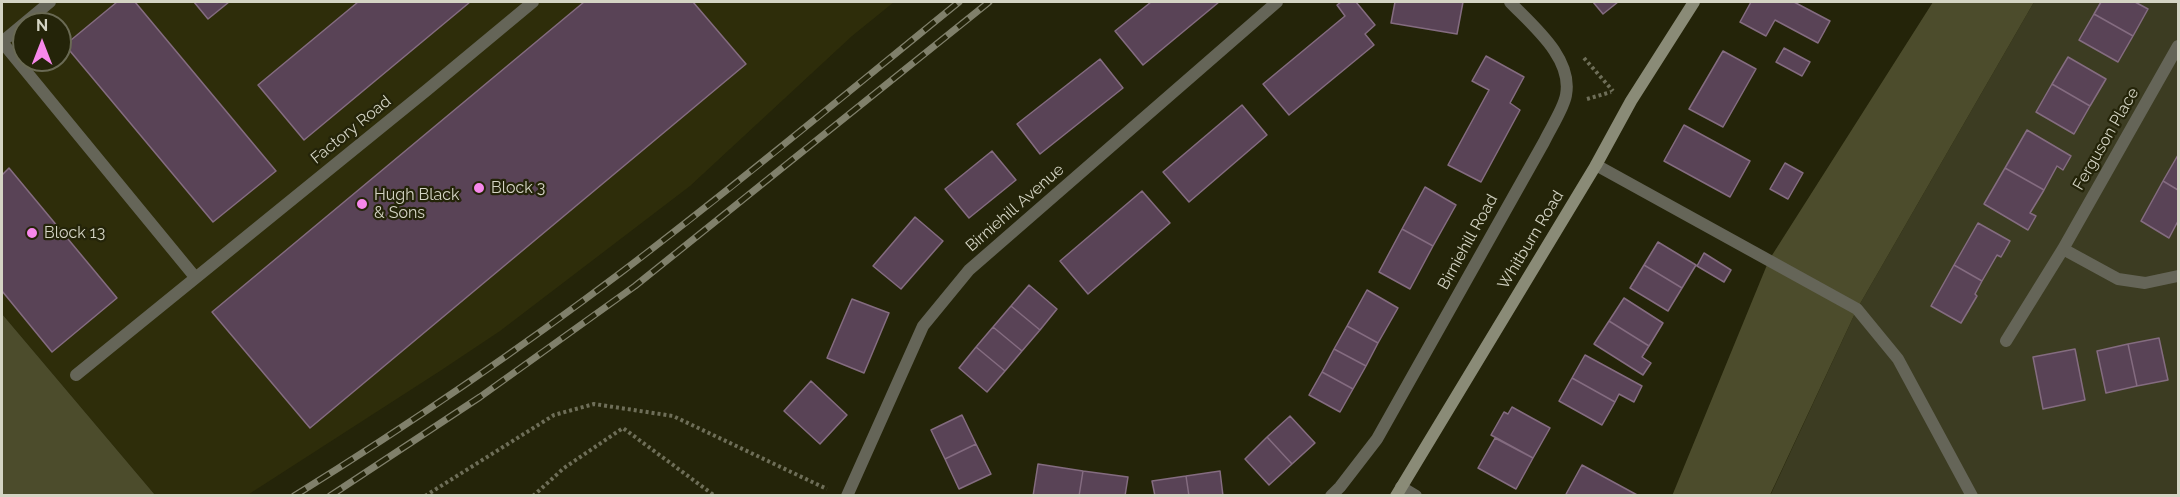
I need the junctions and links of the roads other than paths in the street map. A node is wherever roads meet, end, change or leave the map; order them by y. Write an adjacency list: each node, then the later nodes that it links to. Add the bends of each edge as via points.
1 (50, 2): 6 (street)
2 (1277, 2): 15 (street, Birniehill Avenue, via 969,270 923,326)
3 (1510, 2): 16 (street, Birniehill Road, via 1553,49 1566,72 1566,96 1377,439)
4 (1694, 2): 8 (main road, Whitburn Road)
5 (526, 4): 11 (street, Factory Road, via 427,90)
6 (2, 42): 11 (street)
7 (2178, 46): 9 (street, Ferguson Place)
8 (1596, 165): 14 (main road, Whitburn Road); 18 (street, via 1857,309 1898,359)
9 (2063, 249): 10 (street, via 2118,279 2145,283); 12 (street, Ferguson Place)
10 (2178, 276)
11 (195, 277): 13 (street, Factory Road)
12 (2006, 341)
13 (76, 375)
14 (1398, 491): 17 (street)
15 (846, 495)
16 (1331, 495)
17 (1416, 495)
18 (1972, 495)

